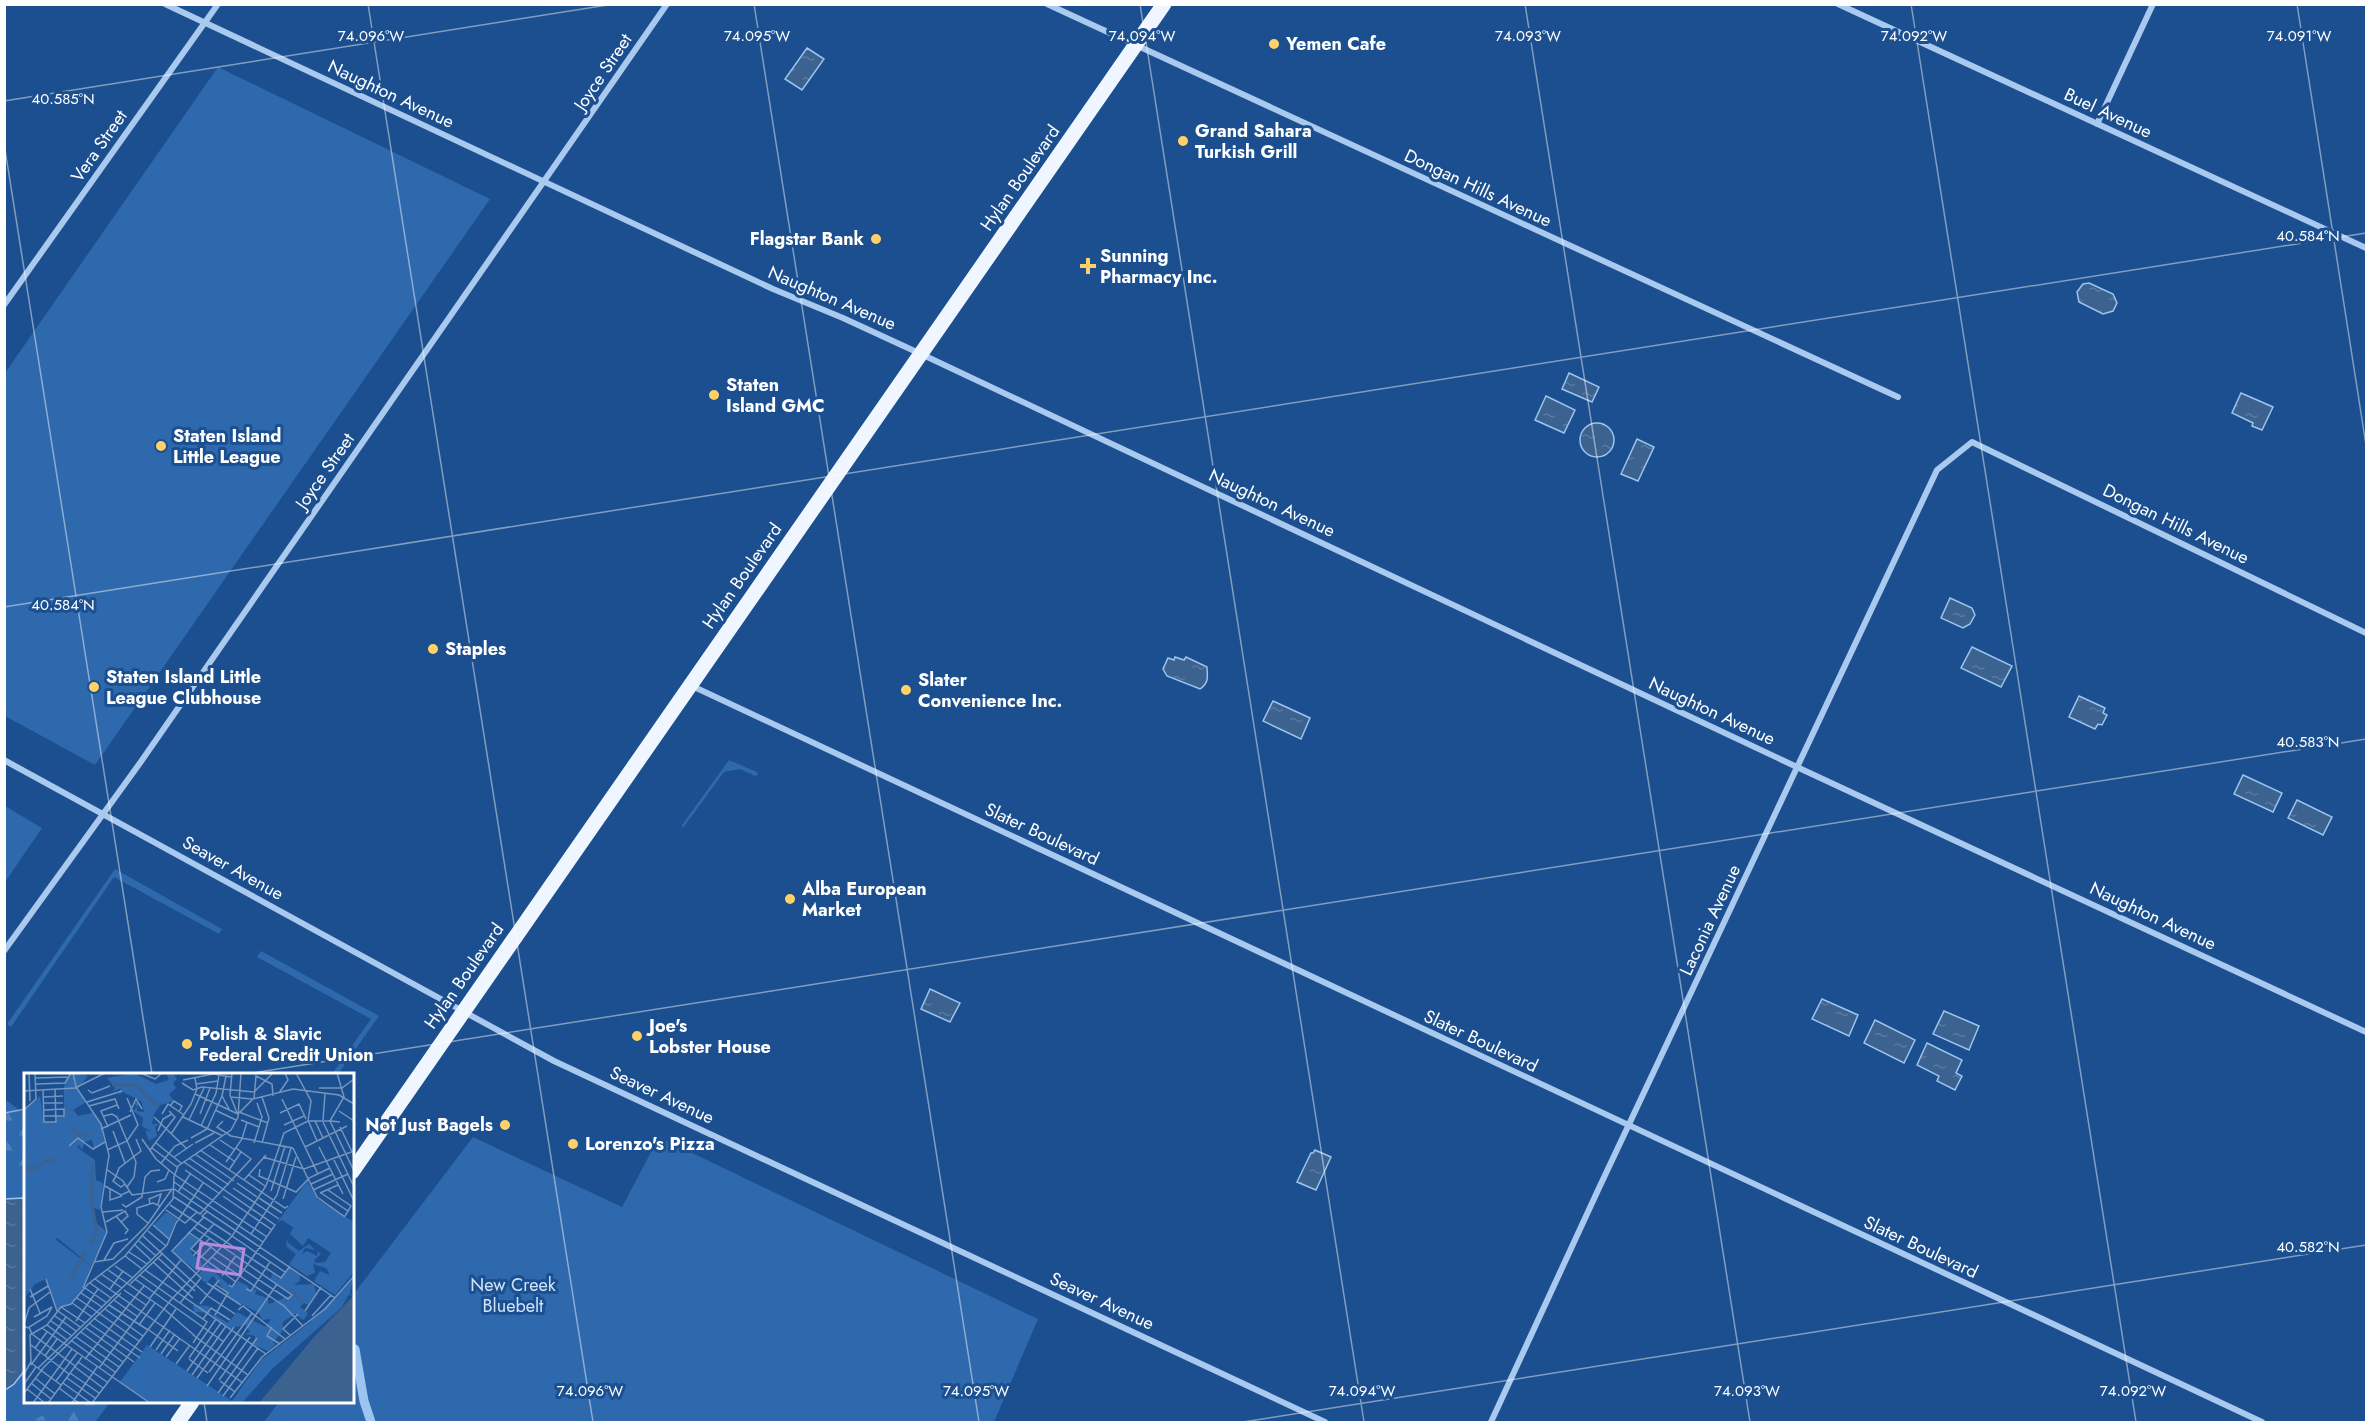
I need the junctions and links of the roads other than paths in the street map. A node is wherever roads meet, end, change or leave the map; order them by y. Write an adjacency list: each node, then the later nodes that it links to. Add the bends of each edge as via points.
1 (165, 4): 8 (street, Naughton Avenue)
2 (218, 4): 8 (street, Vera Street)
3 (667, 4): 11 (street, Joyce Street)
4 (1047, 4): 9 (street, Dongan Hills Avenue)
5 (1164, 4): 9 (main road, Hylan Boulevard)
6 (1838, 4): 10 (street, Buel Avenue)
7 (2153, 4): 10 (street)
8 (205, 23): 11 (street, Naughton Avenue); 13 (street, Vera Street)
9 (1135, 44): 14 (main road, Hylan Boulevard); 15 (street, Dongan Hills Avenue)
10 (2097, 124): 12 (street, Buel Avenue)
11 (545, 183): 14 (street, Naughton Avenue, via 773,290); 21 (street, Joyce Street)
12 (2367, 248)
13 (4, 305)
14 (921, 354): 18 (main road, Hylan Boulevard); 20 (street, Naughton Avenue)
15 (1898, 397)
16 (1972, 442): 17 (street, Dongan Hills Avenue); 20 (street, Laconia Avenue, via 1937,470)
17 (2367, 633)
18 (689, 685): 23 (main road, Hylan Boulevard); 25 (street, Slater Boulevard)
19 (4, 760): 21 (street, Seaver Avenue)
20 (1799, 768): 24 (street, Naughton Avenue); 25 (street, Laconia Avenue)
21 (103, 814): 22 (street, Joyce Street); 23 (street, Seaver Avenue)
22 (4, 951)
23 (462, 1011): 26 (main road, Hylan Boulevard); 29 (street, Seaver Avenue, via 554,1061)
24 (2367, 1032)
25 (1629, 1128): 30 (street, Laconia Avenue); 31 (street, Slater Boulevard)
26 (354, 1169)
27 (191, 1403): 28 (main road)
28 (178, 1422)
29 (1325, 1422)
30 (1491, 1422)
31 (2262, 1422)

